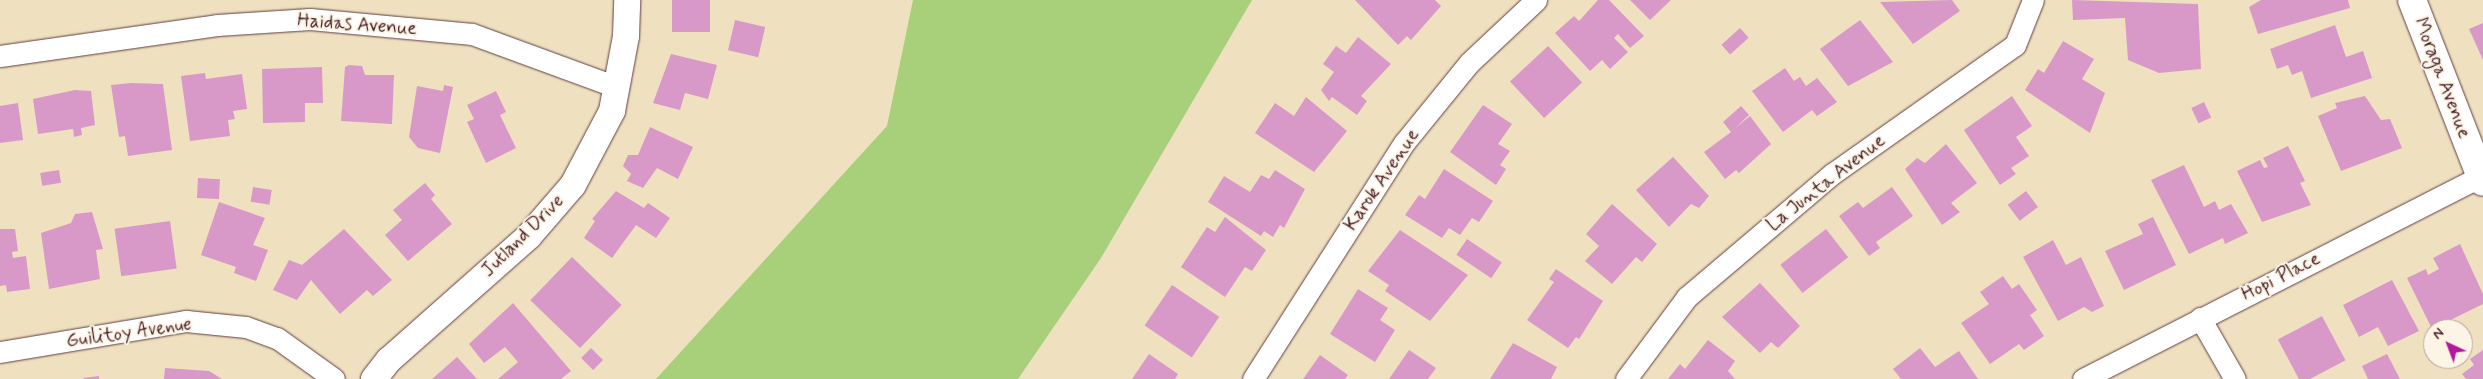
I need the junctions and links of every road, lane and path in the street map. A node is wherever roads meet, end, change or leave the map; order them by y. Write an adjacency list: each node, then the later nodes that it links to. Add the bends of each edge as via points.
1 (627, 0): 6 (street, Jutland Drive)
2 (1536, 0): 12 (street, Karok Avenue, via 1469,63 1404,143)
3 (2033, 0): 13 (street, La Junta Avenue, via 2015,45 1832,174 1702,284 1687,297)
4 (2412, 0): 7 (main road, Moraga Avenue)
5 (0, 56): 6 (street, Haidas Avenue, via 217,25 310,19 472,34)
6 (617, 87): 11 (street, Jutland Drive, via 612,111 573,185 529,236 389,360)
7 (2481, 180): 8 (street, Hopi Place)
8 (2200, 318): 14 (street, Hopi Place); 15 (street)
9 (0, 352): 10 (street, Guilitoy Avenue, via 186,321 246,327 277,338)
10 (334, 379)
11 (374, 379)
12 (1253, 379)
13 (1626, 379)
14 (2083, 379)
15 (2235, 379)

